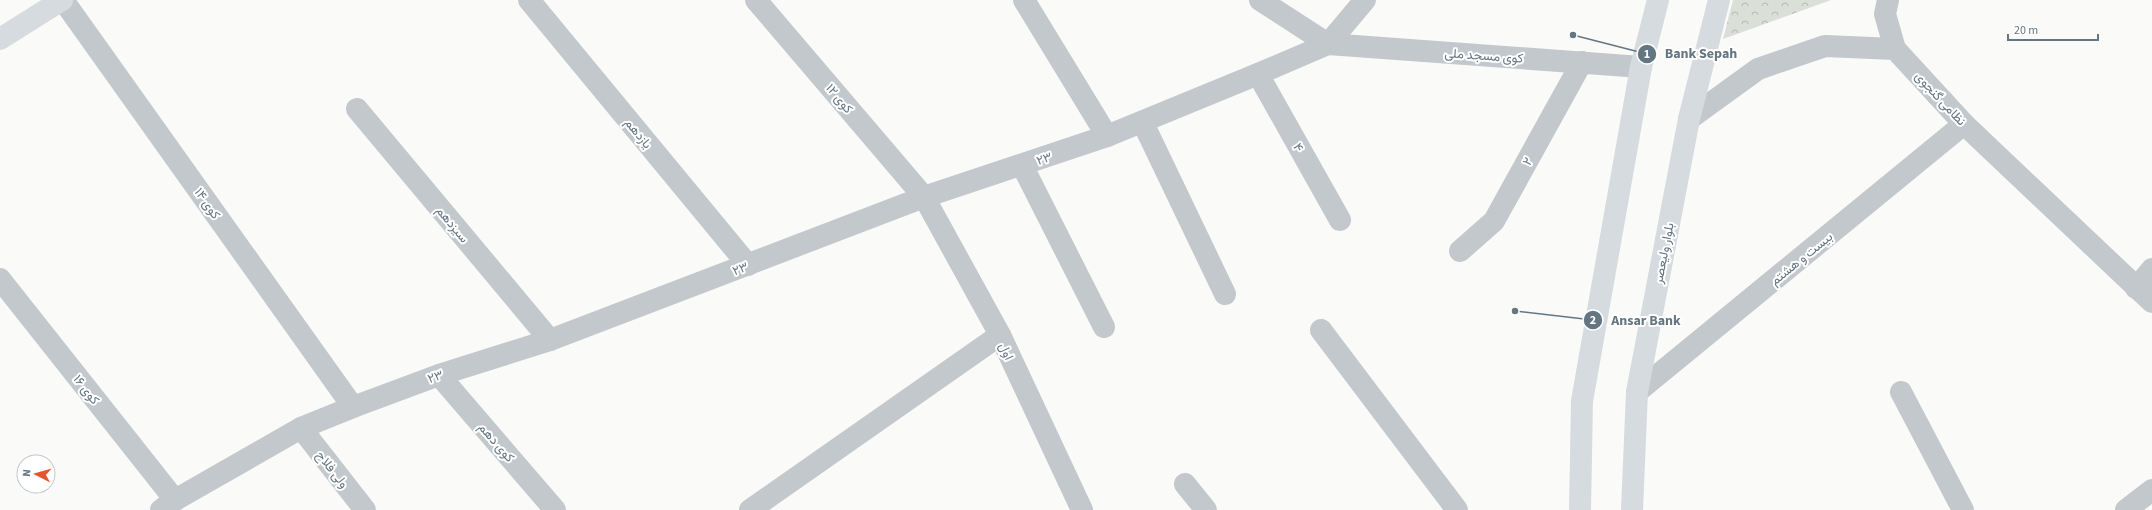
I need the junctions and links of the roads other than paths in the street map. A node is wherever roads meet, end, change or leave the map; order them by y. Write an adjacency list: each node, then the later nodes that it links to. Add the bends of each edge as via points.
1 (63, 0): 10 (main road); 37 (street, کوی ۱۴)
2 (529, 0): 25 (street, یازدهم)
3 (756, 0): 22 (street, کوی ۱۲)
4 (1024, 0): 20 (street)
5 (1260, 0): 11 (street)
6 (1365, 0): 11 (street)
7 (1658, 0): 14 (main road)
8 (1719, 0): 17 (main road, بلوار ولیعصر)
9 (1888, 0): 12 (street, via 1885,14)
10 (0, 39)
11 (1328, 44): 13 (street, کوی مسجد ملی); 15 (street, ۲۳)
12 (1895, 49): 17 (street, via 1825,46 1758,69); 19 (street, نظامی گنجوی)
13 (1582, 62): 14 (street, کوی مسجد ملی); 24 (street, ۲, via 1494,221)
14 (1641, 67): 48 (main road, via 1582,402)
15 (1258, 74): 18 (street, ۲۳); 23 (street, ۴)
16 (357, 109): 33 (street, سیزدهم)
17 (1689, 119): 35 (main road, بلوار ولیعصر)
18 (1143, 123): 20 (street, ۲۳); 28 (street)
19 (1964, 124): 29 (street, نظامی گنجوی); 35 (street, بیست و هشتم)
20 (1107, 136): 21 (street, ۲۳)
21 (1022, 165): 22 (street, ۲۳); 30 (street)
22 (924, 197): 25 (street, ۲۳); 32 (street, اول)
23 (1340, 220)
24 (1460, 251)
25 (748, 265): 33 (street, ۲۳)
26 (2152, 269): 29 (street)
27 (0, 279): 41 (street, کوی ۱۶)
28 (1225, 294)
29 (2144, 295)
30 (1104, 327)
31 (1321, 330): 47 (street)
32 (1000, 336): 44 (street); 45 (street, اول)
33 (550, 340): 34 (street, ۲۳)
34 (439, 375): 37 (street, ۲۳); 43 (street, کوی دهم)
35 (1637, 392): 49 (main road, بلوار ولیعصر)
36 (1901, 392): 50 (street)
37 (353, 407): 38 (street, ۲۳)
38 (302, 428): 41 (street, ۲۳); 42 (street, ولی فلاح)
39 (1185, 484): 46 (street)
40 (2152, 490): 51 (street)
41 (168, 505)
42 (365, 510)
43 (555, 510)
44 (750, 510)
45 (1082, 510)
46 (1206, 510)
47 (1457, 510)
48 (1580, 510)
49 (1632, 510)
50 (1962, 510)
51 (2126, 510)

